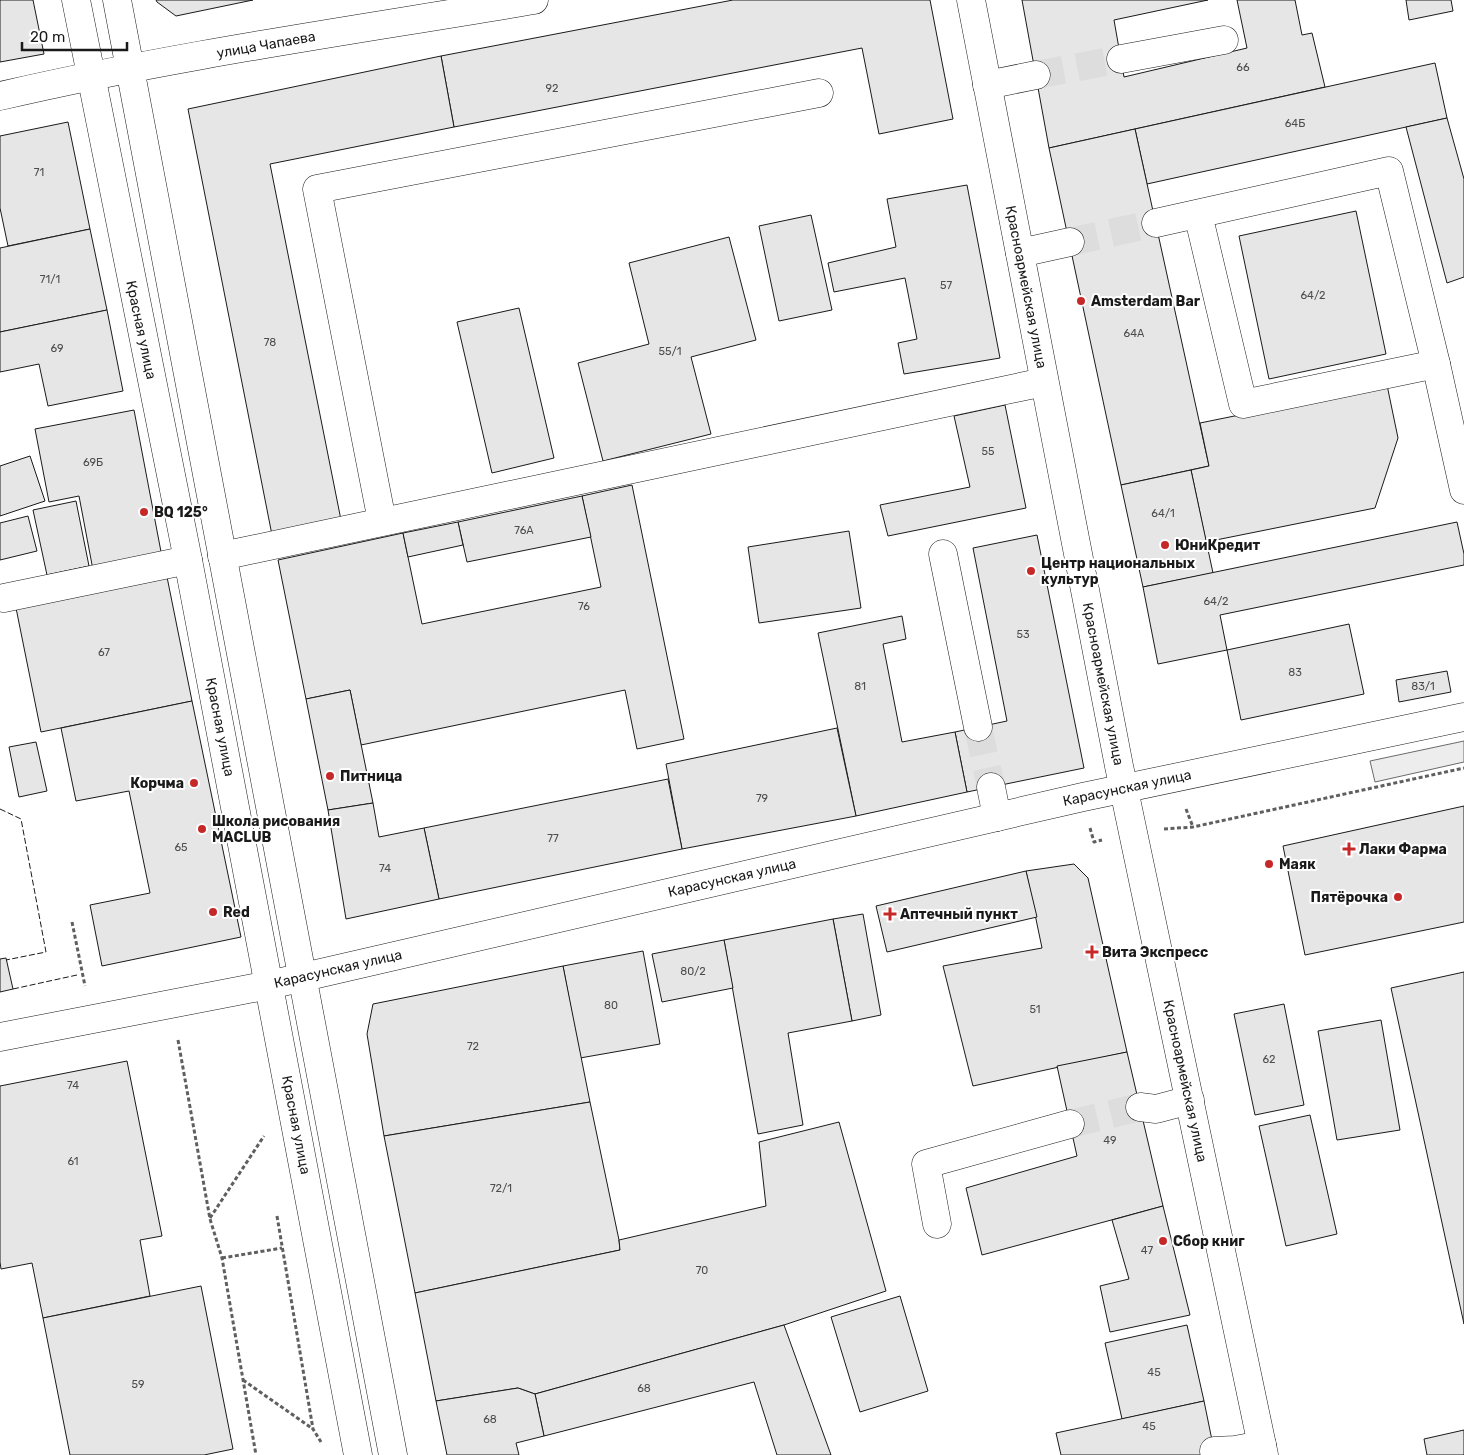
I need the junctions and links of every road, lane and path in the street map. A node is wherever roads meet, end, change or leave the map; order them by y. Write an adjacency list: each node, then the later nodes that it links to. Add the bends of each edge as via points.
1 (76, 0): 9 (street, Красная улица)
2 (117, 0): 7 (street)
3 (534, 0): 7 (street, улица Чапаева)
4 (971, 0): 10 (street, Красноармейская улица)
5 (1224, 40): 6 (street)
6 (1121, 59)
7 (130, 68): 9 (street, улица Чапаева); 22 (street)
8 (1036, 75): 10 (street)
9 (90, 76): 12 (street, улица Чапаева); 23 (street, Красная улица)
10 (987, 85): 16 (street, Красноармейская улица)
11 (819, 93): 20 (street, via 317,189)
12 (0, 96)
13 (1198, 214): 14 (street); 17 (street, via 1243,404); 17 (street, via 1389,171)
14 (1156, 223)
15 (1070, 242): 16 (street)
16 (1020, 254): 18 (street, Красноармейская улица)
17 (1436, 364): 19 (street)
18 (1044, 382): 20 (street); 29 (street, Красноармейская улица)
19 (1464, 490)
20 (382, 521): 22 (street)
21 (943, 554): 26 (street)
22 (222, 556): 33 (street)
23 (188, 560): 24 (street); 34 (street, Красная улица)
24 (4, 598)
25 (1464, 717): 29 (street, Карасунская улица)
26 (978, 727)
27 (1464, 768): 31 (path)
28 (991, 787): 30 (street)
29 (1124, 788): 30 (street, Карасунская улица); 38 (street, Красноармейская улица)
30 (998, 817): 33 (street, Карасунская улица)
31 (1193, 827)
32 (72, 922): 35 (path)
33 (302, 978): 34 (street, Карасунская улица); 52 (street)
34 (269, 985): 36 (street, Карасунская улица); 51 (street, Красная улица)
35 (85, 986)
36 (0, 1037)
37 (178, 1040): 42 (path)
38 (1190, 1100): 39 (street, via 1156,1108); 48 (street, Красноармейская улица)
39 (1140, 1106)
40 (1070, 1124): 43 (street, via 926,1164)
41 (264, 1136): 42 (path)
42 (210, 1219): 45 (path)
43 (937, 1224)
44 (282, 1248): 45 (path)
45 (222, 1258): 46 (path)
46 (243, 1379): 47 (path); 50 (path)
47 (313, 1430)
48 (1263, 1450): 49 (street)
49 (1214, 1451)
50 (256, 1455)
51 (358, 1455)
52 (394, 1455)

